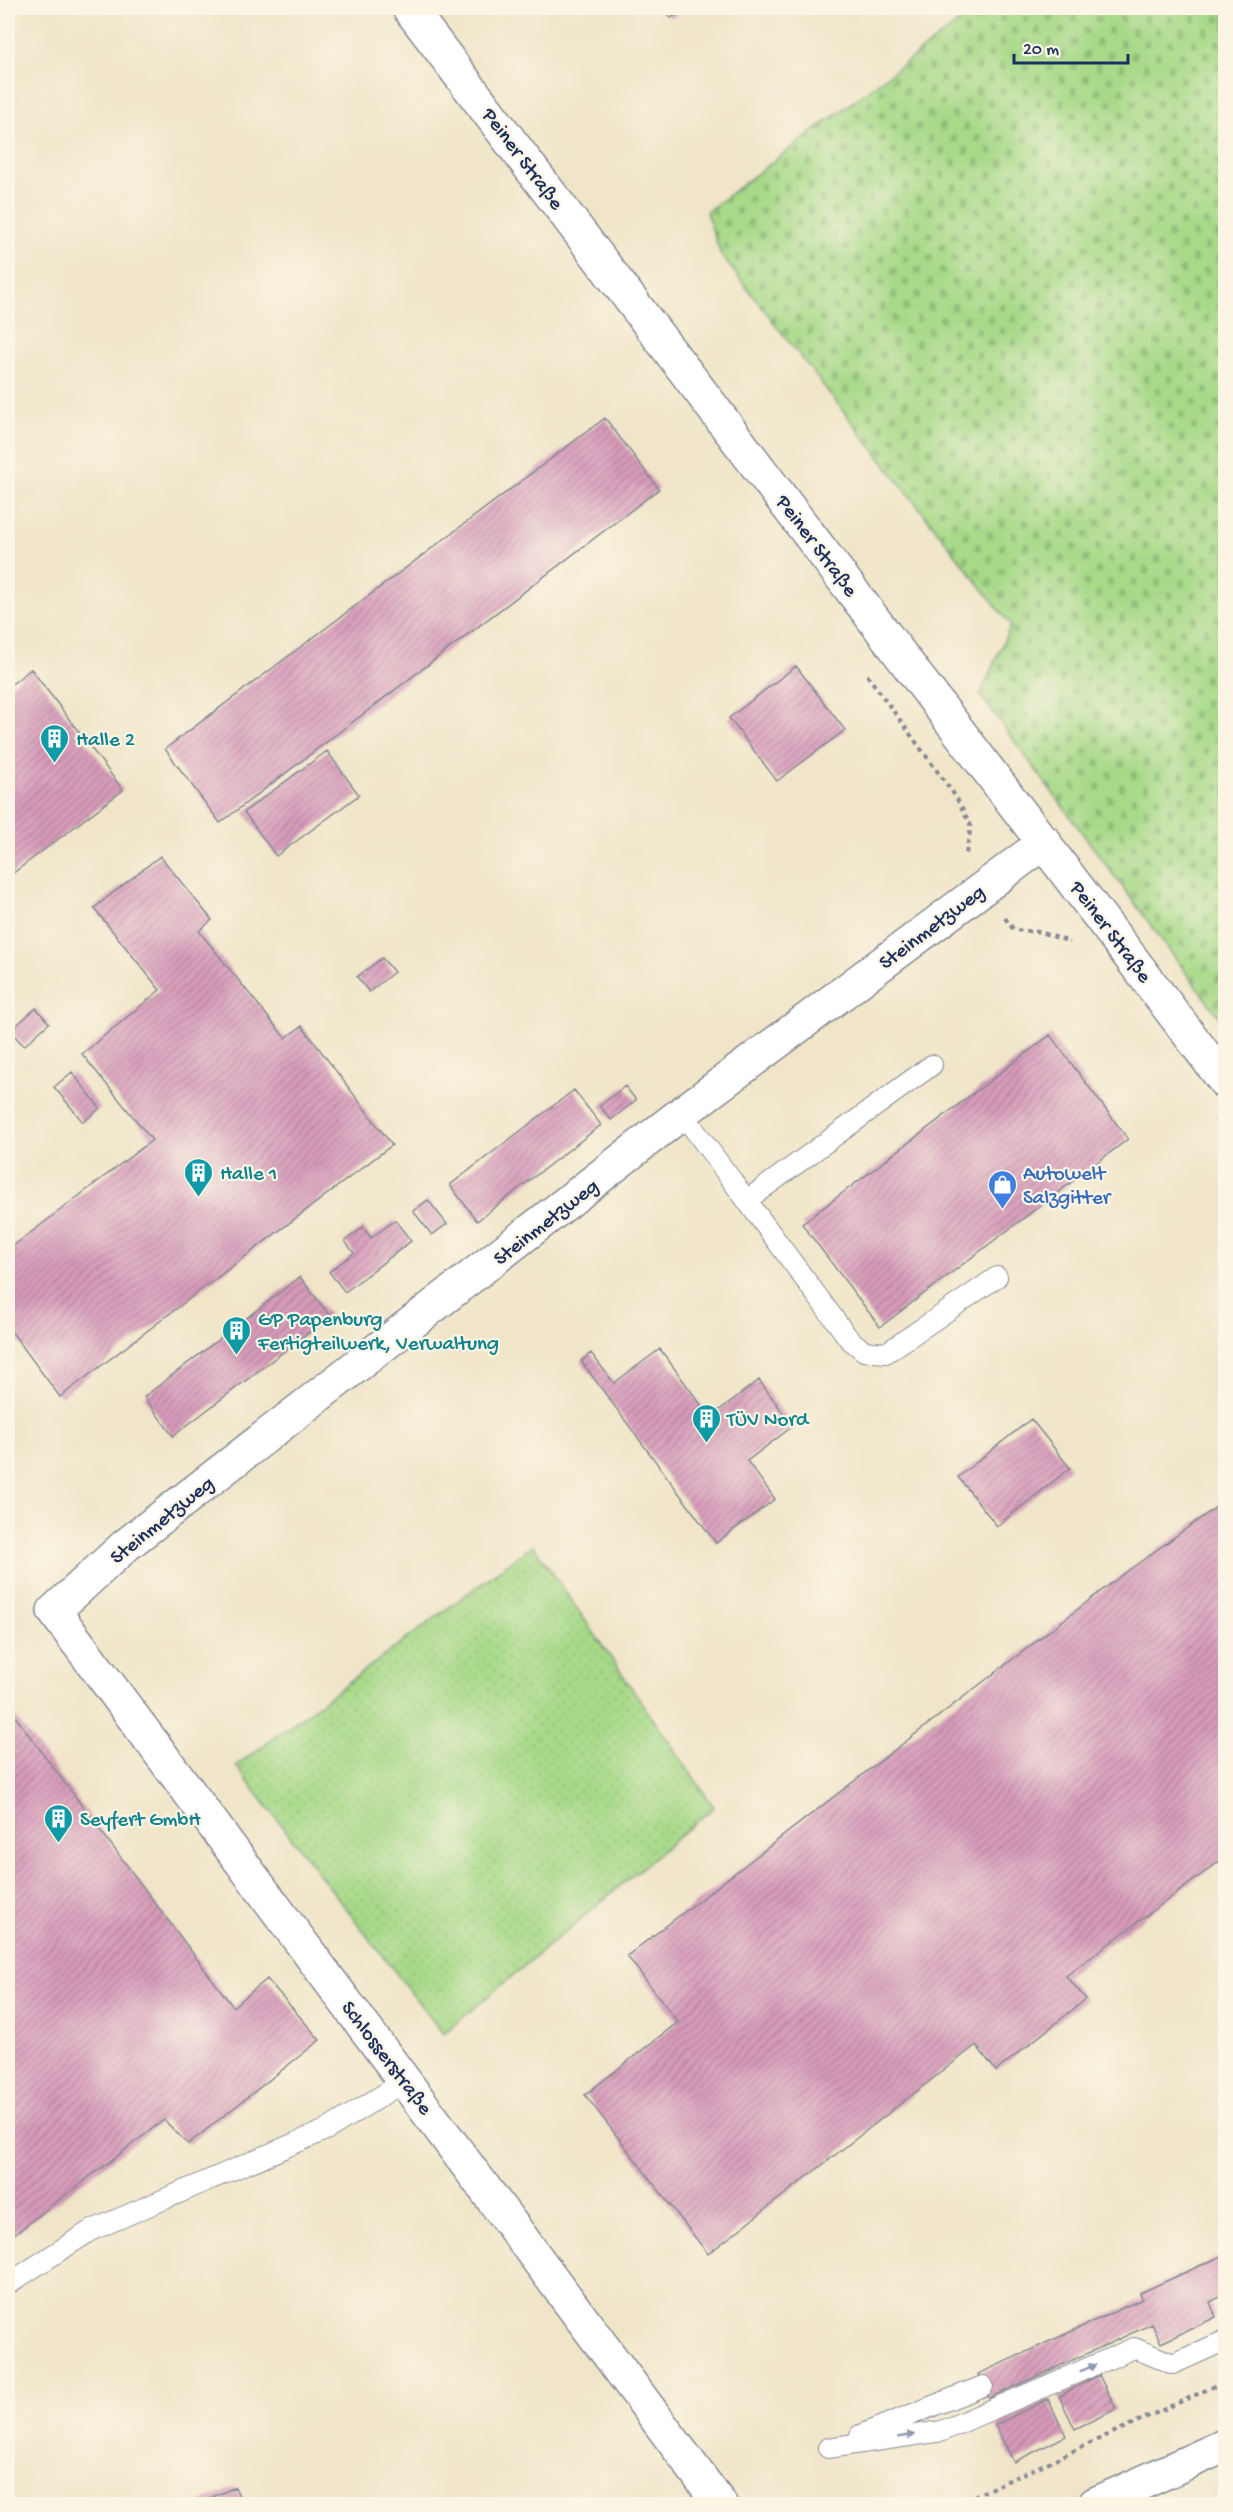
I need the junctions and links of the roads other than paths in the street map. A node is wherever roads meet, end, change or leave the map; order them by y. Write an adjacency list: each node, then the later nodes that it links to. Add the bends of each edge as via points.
1 (409, 8): 2 (street, Peiner Straße)
2 (1045, 842): 4 (street, Peiner Straße); 5 (street, Steinmetzweg)
3 (932, 1065): 6 (lane)
4 (1226, 1083)
5 (682, 1113): 6 (lane); 8 (street, Steinmetzweg, via 126,1545)
6 (747, 1200): 7 (lane, via 849,1338 864,1351 886,1353)
7 (997, 1276)
8 (54, 1611): 9 (street, Schlosserstraße)
9 (405, 2081): 10 (lane, via 328,2129 90,2231); 14 (street, Schlosserstraße)
10 (8, 2284)
11 (1226, 2340): 12 (lane, one-way to 11, via 828,2448 942,2431 1134,2348 1173,2364)
12 (983, 2386)
13 (1226, 2445): 15 (street)
14 (720, 2505)
15 (1095, 2505)

